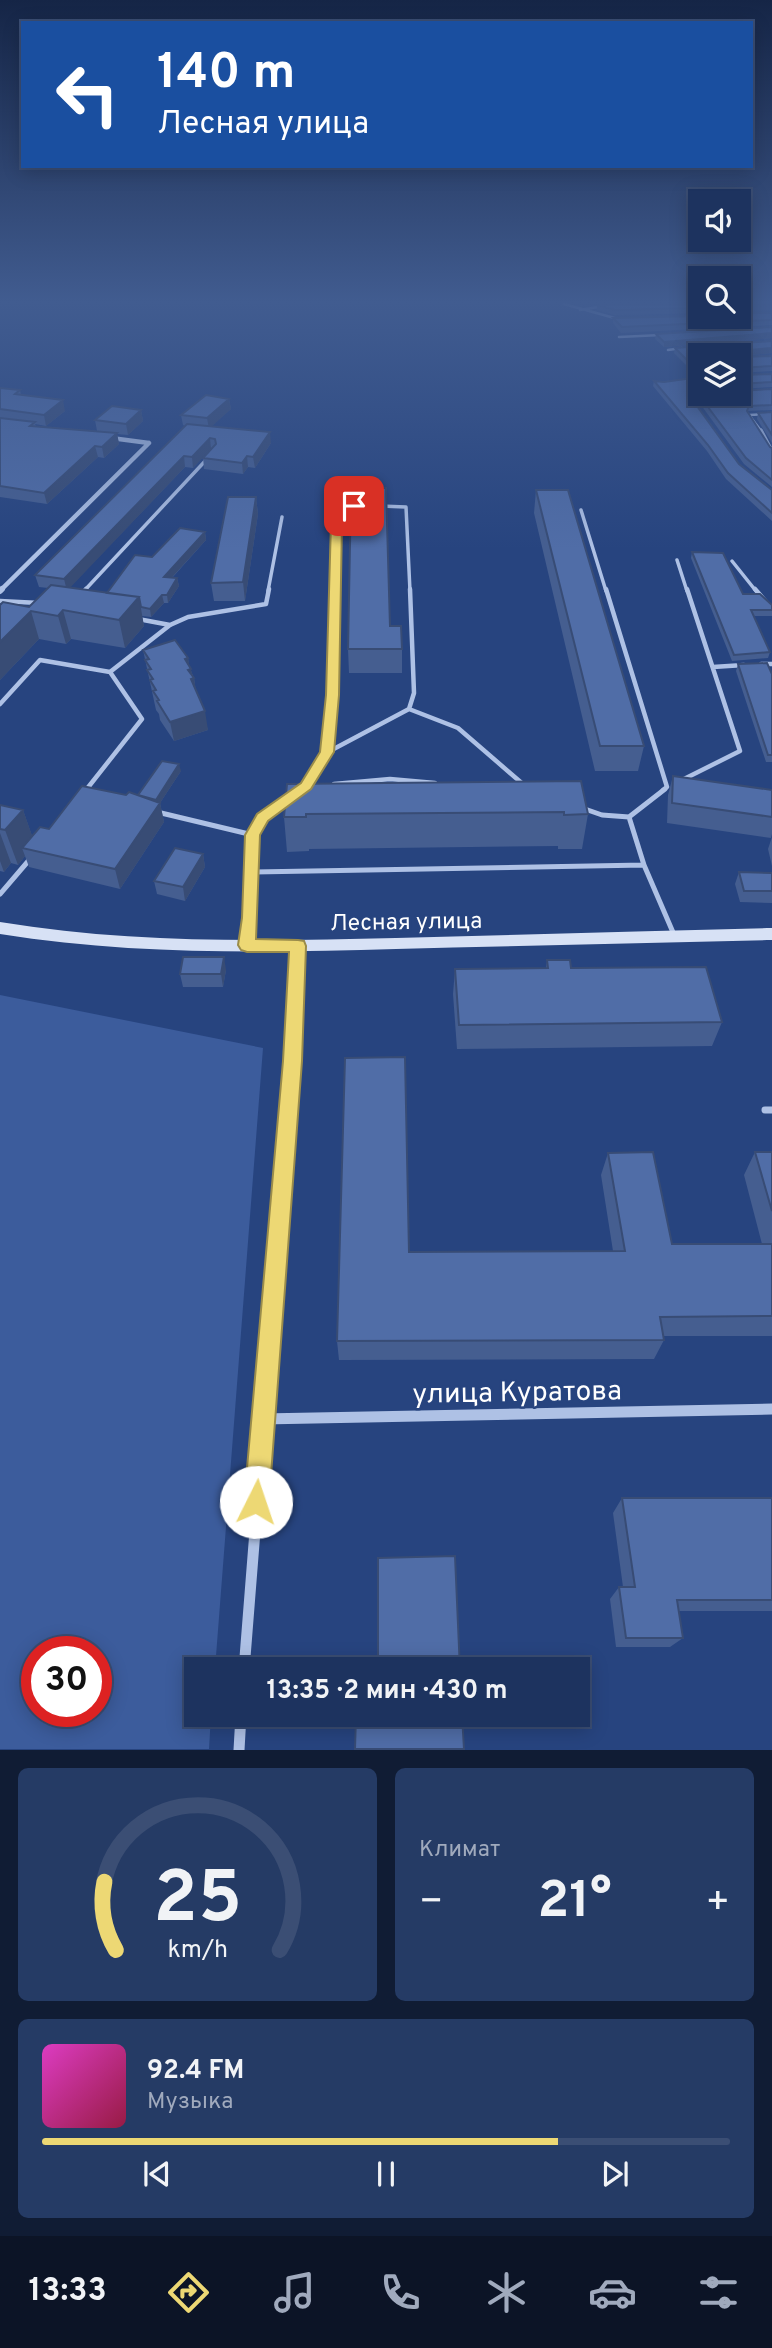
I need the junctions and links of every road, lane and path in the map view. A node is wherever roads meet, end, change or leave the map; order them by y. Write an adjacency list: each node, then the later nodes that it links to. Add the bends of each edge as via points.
1 (697, 406): 2 (lane)
2 (702, 413)
3 (772, 414): 4 (lane, via 749,415)
4 (765, 435): 5 (lane); 7 (lane)
5 (772, 435)
6 (108, 438): 15 (street, via 149,443)
7 (772, 451)
8 (214, 453): 16 (lane)
9 (365, 506): 27 (lane, via 354,506 337,523)
10 (377, 506): 26 (lane, via 406,507 414,693)
11 (581, 510): 32 (lane)
12 (282, 517): 21 (lane, via 266,604 188,617)
13 (677, 560): 23 (lane)
14 (732, 561): 19 (lane)
15 (0, 591)
16 (77, 598)
17 (0, 601): 18 (lane)
18 (44, 604)
19 (772, 609)
20 (132, 618): 21 (lane)
21 (170, 625): 24 (lane)
22 (772, 664): 23 (lane)
23 (713, 667): 32 (lane, via 740,751)
24 (110, 672): 25 (lane, via 40,660); 34 (lane, via 142,719 84,794)
25 (0, 704)
26 (409, 709): 27 (lane); 33 (lane, via 458,728 530,790)
27 (327, 752): 31 (lane)
28 (330, 784): 29 (lane, via 390,779)
29 (446, 784)
30 (318, 785): 31 (lane)
31 (306, 786): 38 (lane, via 262,817)
32 (667, 787): 37 (lane)
33 (516, 789)
34 (97, 797)
35 (578, 807): 37 (lane)
36 (149, 810): 38 (lane)
37 (629, 817): 40 (lane)
38 (253, 835): 41 (lane)
39 (32, 856): 42 (lane)
40 (644, 865): 41 (lane); 45 (lane)
41 (252, 872): 46 (lane)
42 (0, 894)
43 (0, 928): 46 (main road, Лесная улица, via 124,943)
44 (772, 934): 45 (main road, Лесная улица)
45 (675, 937): 47 (main road, Лесная улица)
46 (247, 945): 47 (main road, Лесная улица)
47 (298, 946): 49 (street, via 293,1061)
48 (772, 1409): 49 (street, улица Куратова)
49 (262, 1419): 50 (street)
50 (245, 1657)
51 (240, 1727): 52 (street)
52 (239, 1749)

